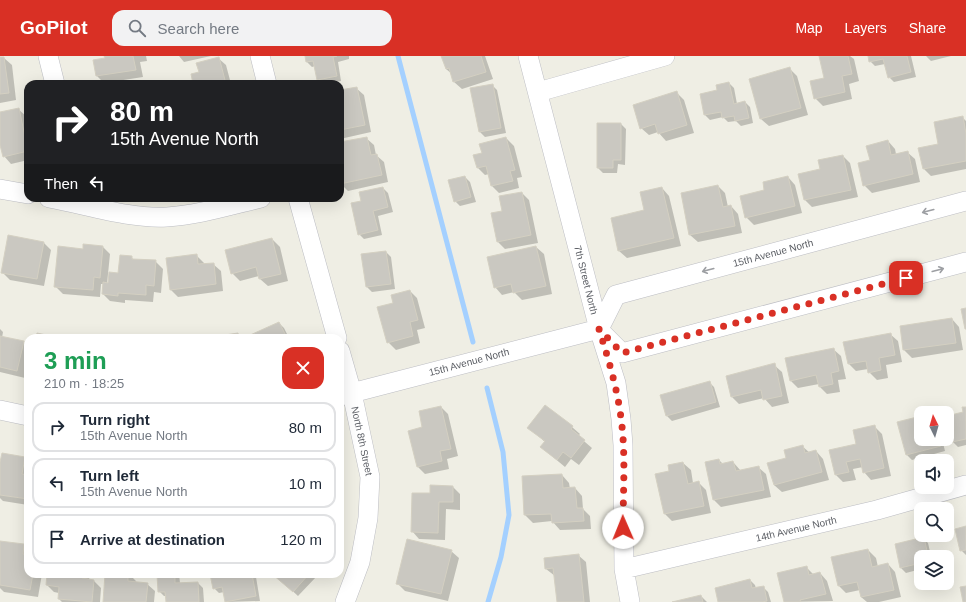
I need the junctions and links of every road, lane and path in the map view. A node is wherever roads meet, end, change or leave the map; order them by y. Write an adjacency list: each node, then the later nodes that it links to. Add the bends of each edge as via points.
1 (48, 56): 5 (street)
2 (260, 56): 6 (street)
3 (528, 56): 7 (street, 7th Street North)
4 (665, 56): 7 (street)
5 (54, 80)
6 (266, 80)
7 (538, 92): 15 (street, 7th Street North)
8 (0, 189): 9 (street)
9 (24, 193)
10 (966, 201): 15 (street, 15th Avenue North, one-way to 15, via 616,295)
11 (80, 202): 12 (street, via 140,216 167,217)
12 (244, 202)
13 (299, 202): 16 (street)
14 (966, 262): 15 (street, one-way to 14, via 622,353)
15 (599, 329): 18 (street, 15th Avenue North); 22 (street, 7th Street North, via 616,384 622,419)
16 (335, 334)
17 (344, 380): 18 (street, North 8th Street)
18 (346, 395): 23 (street, North 8th Street, via 370,477 368,518 360,562)
19 (0, 410): 20 (street)
20 (24, 415)
21 (966, 485): 22 (street, 14th Avenue North, via 877,510)
22 (624, 569): 24 (street, 7th Street North)
23 (346, 602)
24 (630, 602)

